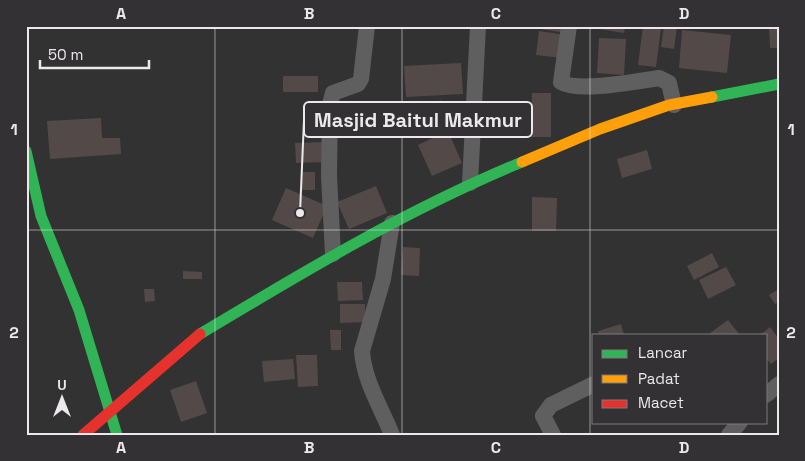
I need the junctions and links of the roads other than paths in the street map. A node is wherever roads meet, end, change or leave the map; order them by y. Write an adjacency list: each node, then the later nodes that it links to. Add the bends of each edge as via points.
1 (368, 26): 9 (street, via 361,79 358,84 333,93 330,104)
2 (478, 26): 7 (street)
3 (568, 26): 5 (street, via 561,82 585,87 660,78 669,83)
4 (779, 84): 5 (street)
5 (674, 105): 7 (street, via 600,129)
6 (26, 152): 13 (street, via 41,216 79,310)
7 (470, 183): 8 (street)
8 (392, 223): 9 (street); 17 (street, via 383,279 362,350 372,389)
9 (332, 254): 13 (street, via 196,336)
10 (779, 384): 12 (street)
11 (592, 385): 18 (street, via 551,405 544,416)
12 (768, 393)
13 (111, 411): 15 (street); 16 (street)
14 (738, 424): 19 (street)
15 (83, 435)
16 (117, 435)
17 (392, 435)
18 (553, 435)
19 (729, 435)

